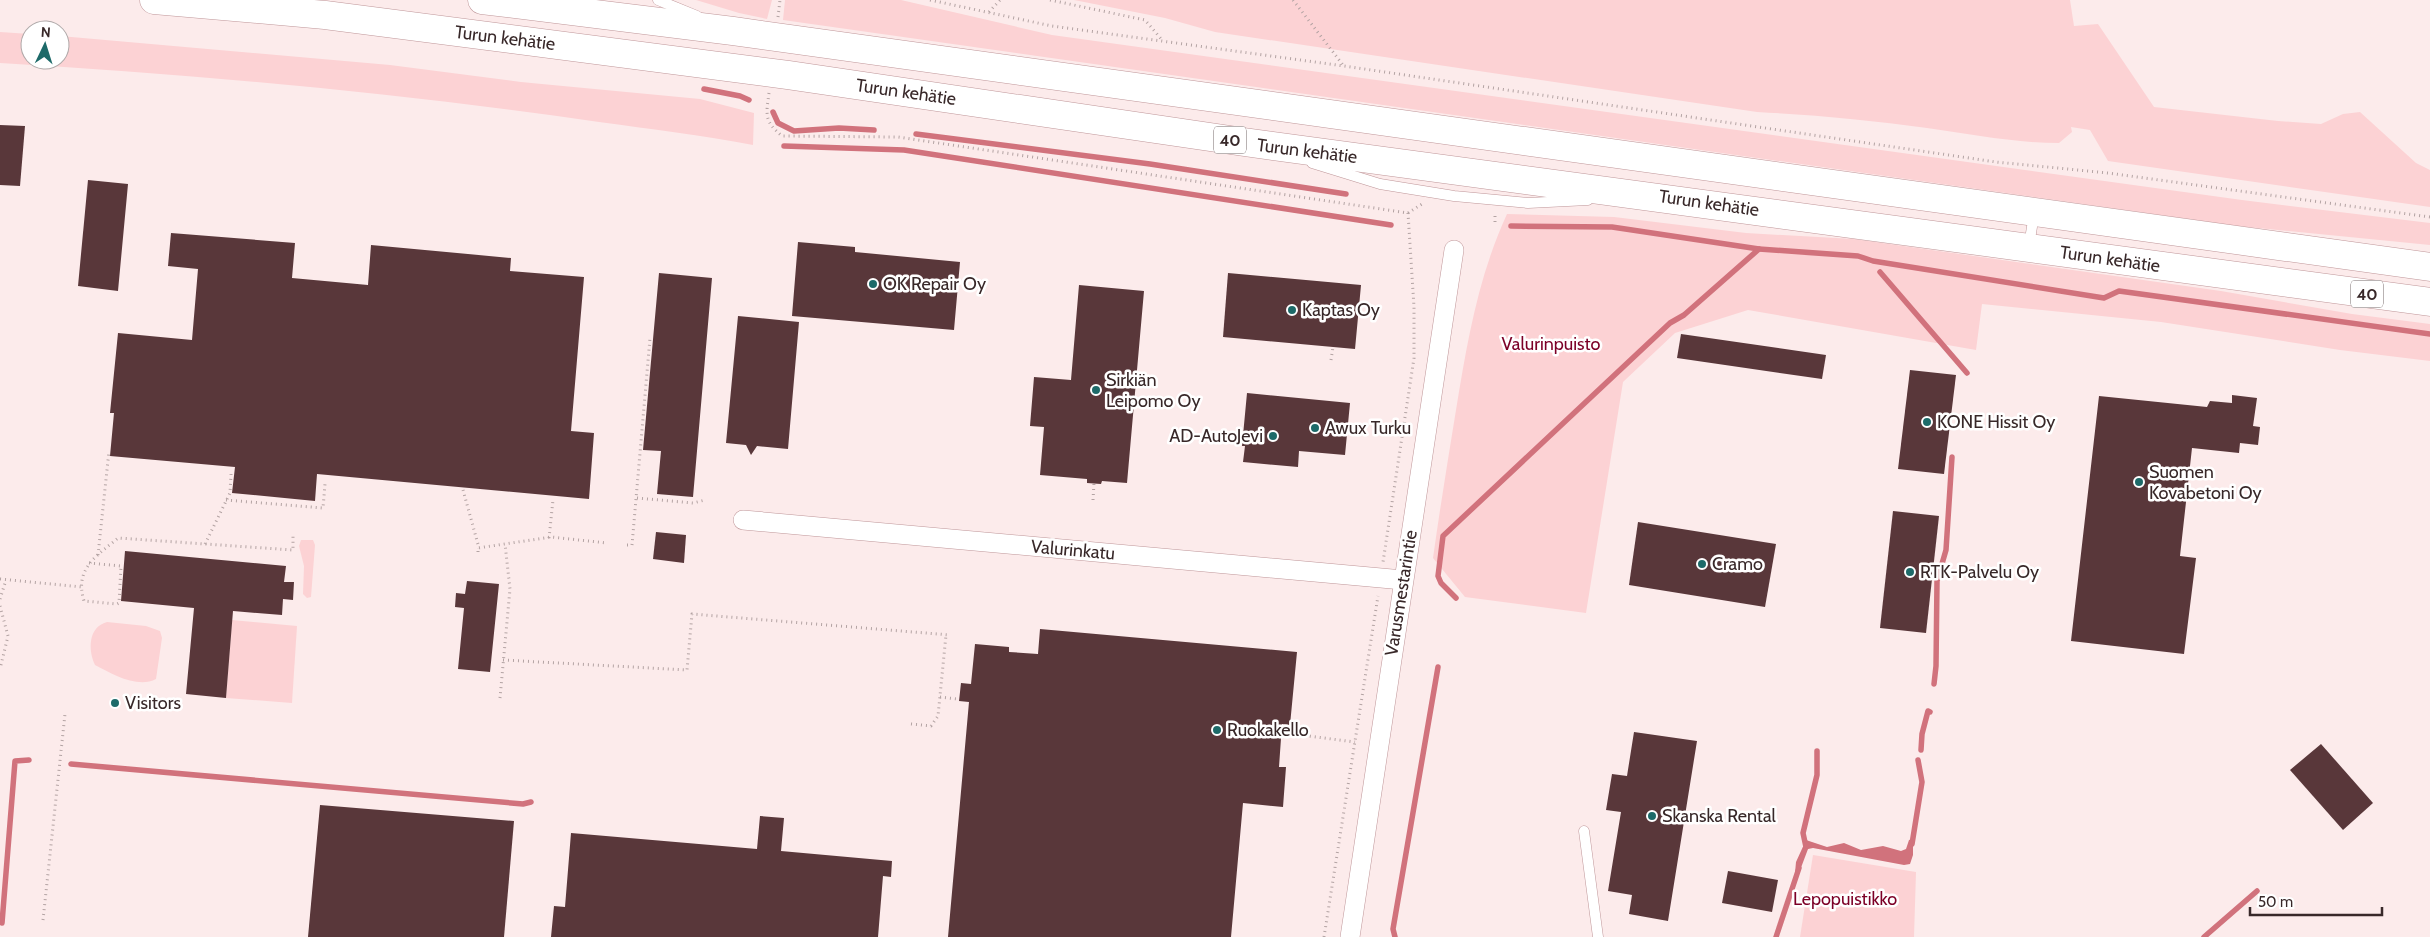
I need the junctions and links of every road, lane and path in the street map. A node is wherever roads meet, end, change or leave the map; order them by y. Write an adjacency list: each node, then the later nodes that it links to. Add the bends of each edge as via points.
1 (154, 0): 21 (highway, Turun kehätie / 40, via 325,15 788,75 1244,142)
2 (482, 0): 11 (highway, Turun kehätie / 40)
3 (658, 0): 11 (lane)
4 (780, 0): 10 (path)
5 (930, 0): 9 (path)
6 (1000, 0): 9 (path)
7 (1050, 0): 12 (path, via 1145,20)
8 (1293, 0): 13 (path)
9 (988, 12): 12 (path, via 1052,26)
10 (778, 20)
11 (733, 30): 17 (highway, Turun kehätie / 40)
12 (1164, 41): 13 (path)
13 (1344, 66): 19 (path, via 1996,162 2108,173)
14 (770, 90): 16 (path, via 766,117 782,136 898,137)
15 (1422, 204): 16 (path)
16 (1408, 213): 47 (path, via 1414,358)
17 (2034, 213): 21 (lane); 23 (highway, Turun kehätie / 40)
18 (1495, 216): 20 (path)
19 (2430, 218)
20 (1495, 223)
21 (2029, 247): 24 (highway, Turun kehätie / 40)
22 (1454, 250): 50 (street, Varusmestarintie)
23 (2430, 267)
24 (2430, 302)
25 (650, 338): 33 (path)
26 (1333, 347): 27 (path)
27 (1331, 360)
28 (108, 451): 45 (path)
29 (231, 474): 34 (path)
30 (1094, 483): 37 (path)
31 (325, 484): 34 (path, via 323,508)
32 (463, 490): 43 (path, via 478,550)
33 (636, 498): 36 (path, via 693,503); 44 (path, via 632,545)
34 (226, 500): 42 (path)
35 (553, 500): 40 (path)
36 (706, 500)
37 (1093, 500)
38 (743, 520): 47 (street, Valurinkatu)
39 (293, 536): 42 (path, via 293,550)
40 (549, 538): 41 (path); 43 (path)
41 (607, 543)
42 (204, 544): 45 (path, via 118,538)
43 (505, 544): 54 (path, via 511,583)
44 (627, 545)
45 (98, 555): 46 (path)
46 (89, 562): 51 (path); 51 (path, via 122,566 119,603 88,602 84,600)
47 (1380, 578): 50 (street, Valurinkatu); 62 (path)
48 (0, 579): 49 (path)
49 (6, 580): 51 (path); 52 (path)
50 (1403, 580): 66 (street, Varusmestarintie)
51 (82, 587)
52 (0, 599)
53 (0, 606): 55 (path, via 8,636)
54 (503, 660): 56 (path, via 687,670 692,614 948,635); 57 (path)
55 (0, 669)
56 (940, 697): 58 (path); 60 (path, via 938,716 930,726)
57 (500, 698)
58 (957, 699)
59 (65, 714): 64 (path)
60 (911, 724)
61 (1285, 732): 62 (path)
62 (1355, 742): 65 (path)
63 (1584, 831): 67 (lane)
64 (43, 920)
65 (1324, 937)
66 (1350, 937)
67 (1598, 937)

